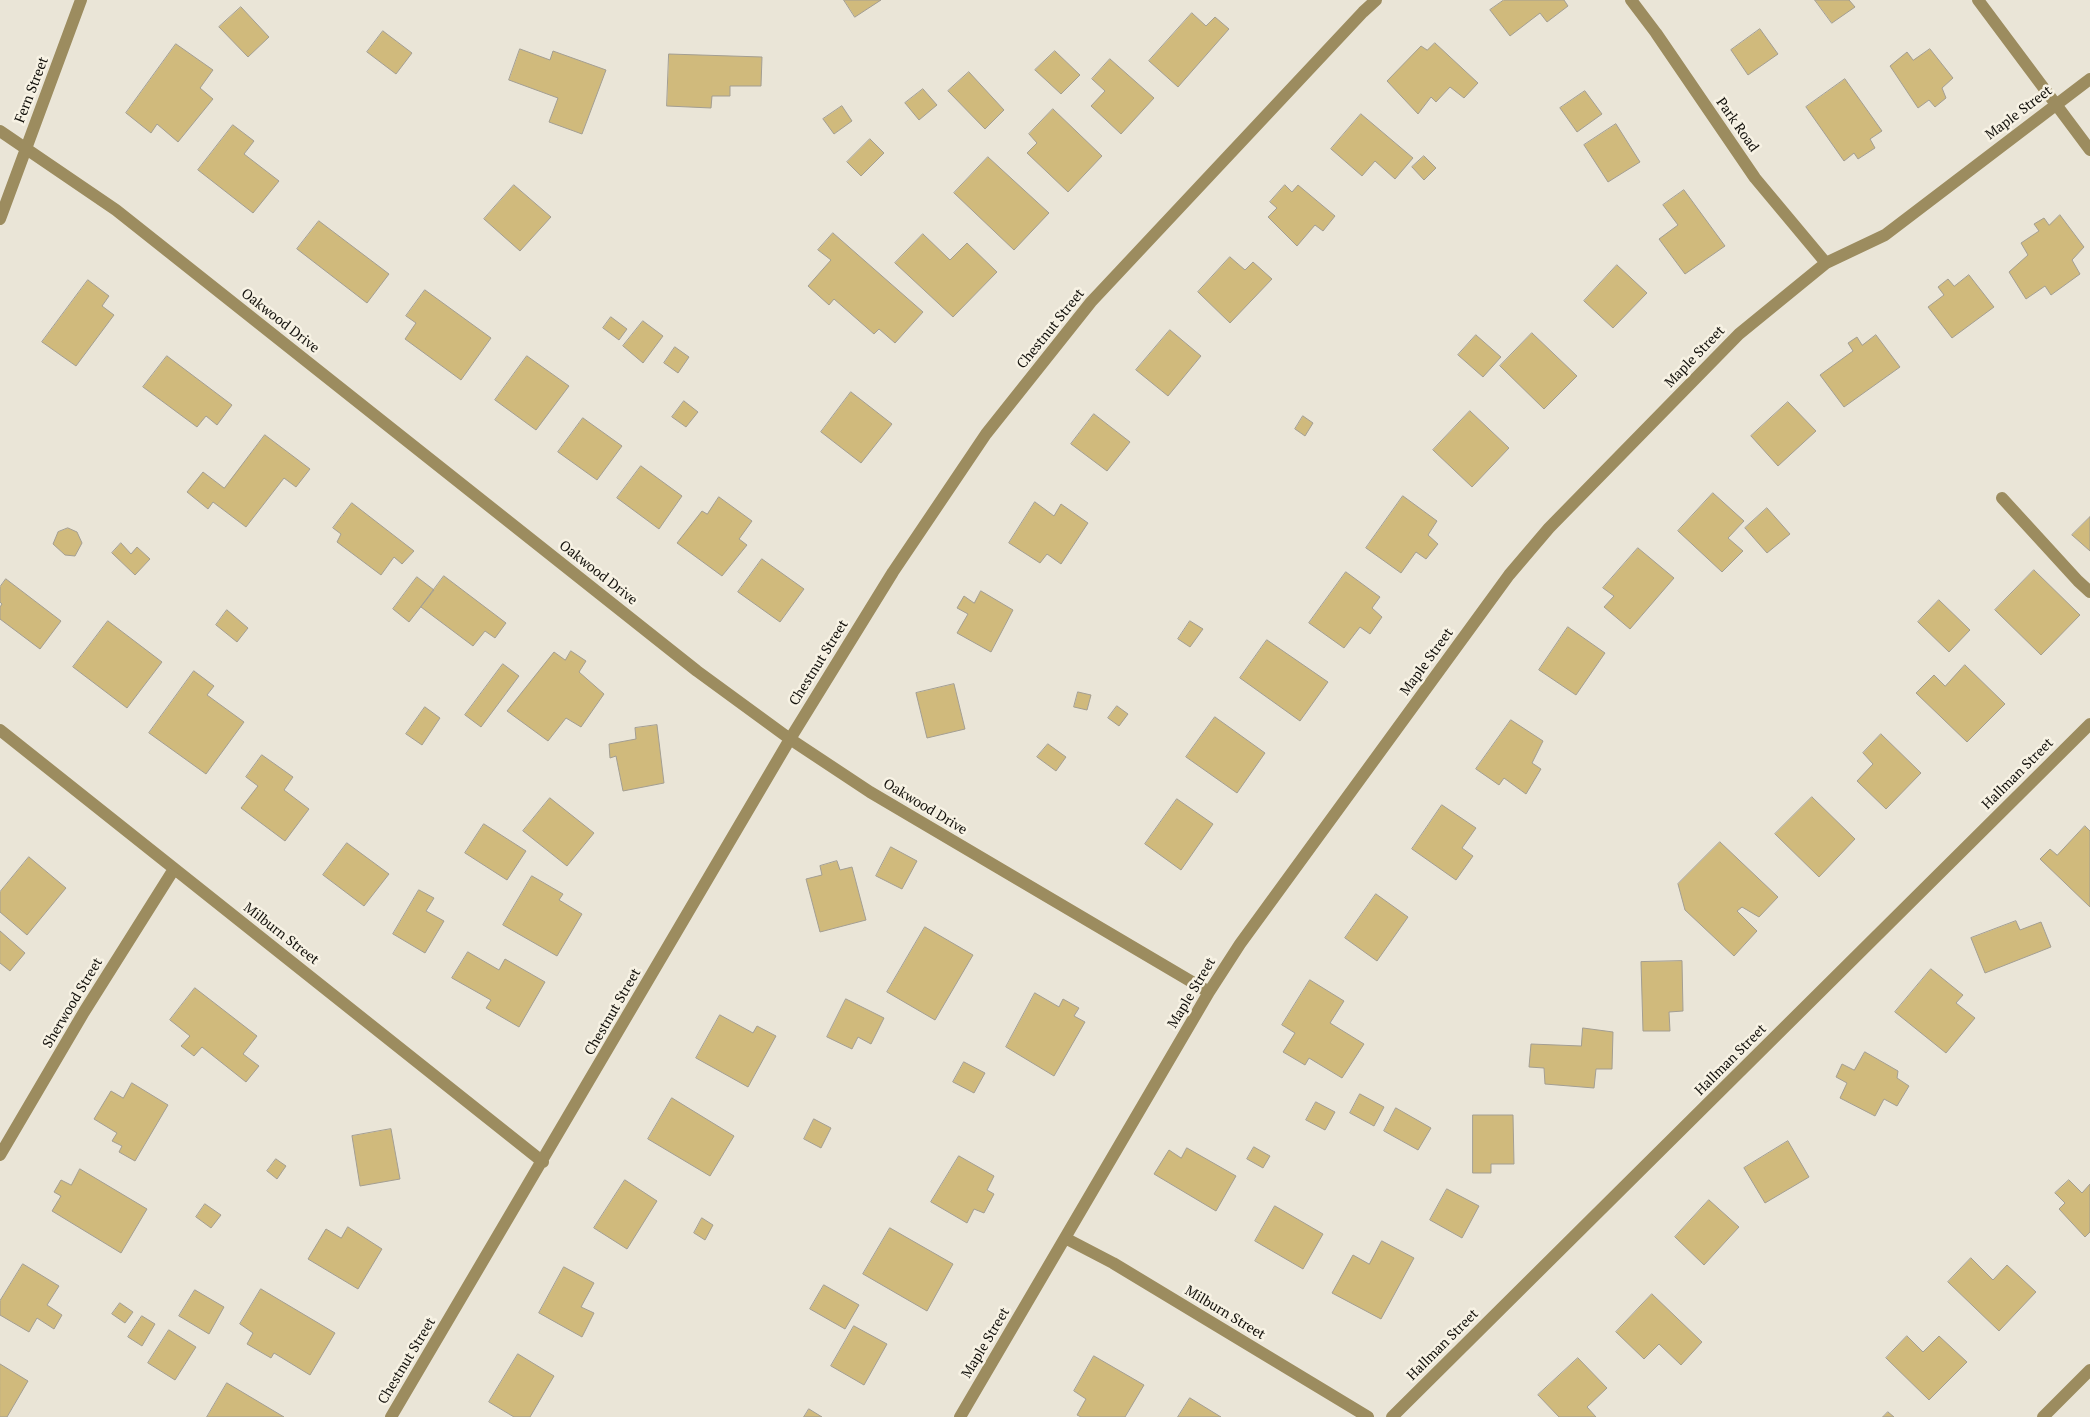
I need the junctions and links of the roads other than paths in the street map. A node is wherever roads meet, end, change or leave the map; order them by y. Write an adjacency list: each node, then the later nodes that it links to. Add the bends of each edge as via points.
1 (81, 0): 8 (street, Fern Street)
2 (1376, 0): 16 (street, Chestnut Street, via 1098,295 986,434 893,572)
3 (1631, 0): 11 (street, Park Road, via 1755,178)
4 (1978, 0): 6 (street)
5 (2090, 79): 6 (street, Maple Street)
6 (2055, 104): 9 (street); 11 (street, Maple Street, via 1884,235)
7 (0, 132): 8 (street, Oakwood Drive)
8 (26, 148): 10 (street, Fern Street); 16 (street, Oakwood Drive, via 116,210 697,671)
9 (2090, 150)
10 (0, 219)
11 (1826, 263): 18 (street, Maple Street, via 1739,334 1549,528 1509,575 1246,936)
12 (2002, 498): 13 (street)
13 (2090, 592)
14 (2090, 724): 26 (street, Hallman Street)
15 (0, 730): 17 (street, Milburn Street)
16 (790, 739): 18 (street, Oakwood Drive, via 870,792); 20 (street, Chestnut Street)
17 (174, 869): 19 (street, Sherwood Street, via 84,1012); 20 (street, Milburn Street)
18 (1209, 992): 21 (street, Maple Street)
19 (0, 1155)
20 (543, 1162): 23 (street, Chestnut Street)
21 (1065, 1238): 24 (street, Maple Street); 25 (street, Milburn Street, via 1113,1263)
22 (2090, 1370): 27 (street)
23 (391, 1417)
24 (960, 1417)
25 (1368, 1417)
26 (1392, 1417)
27 (2043, 1417)

